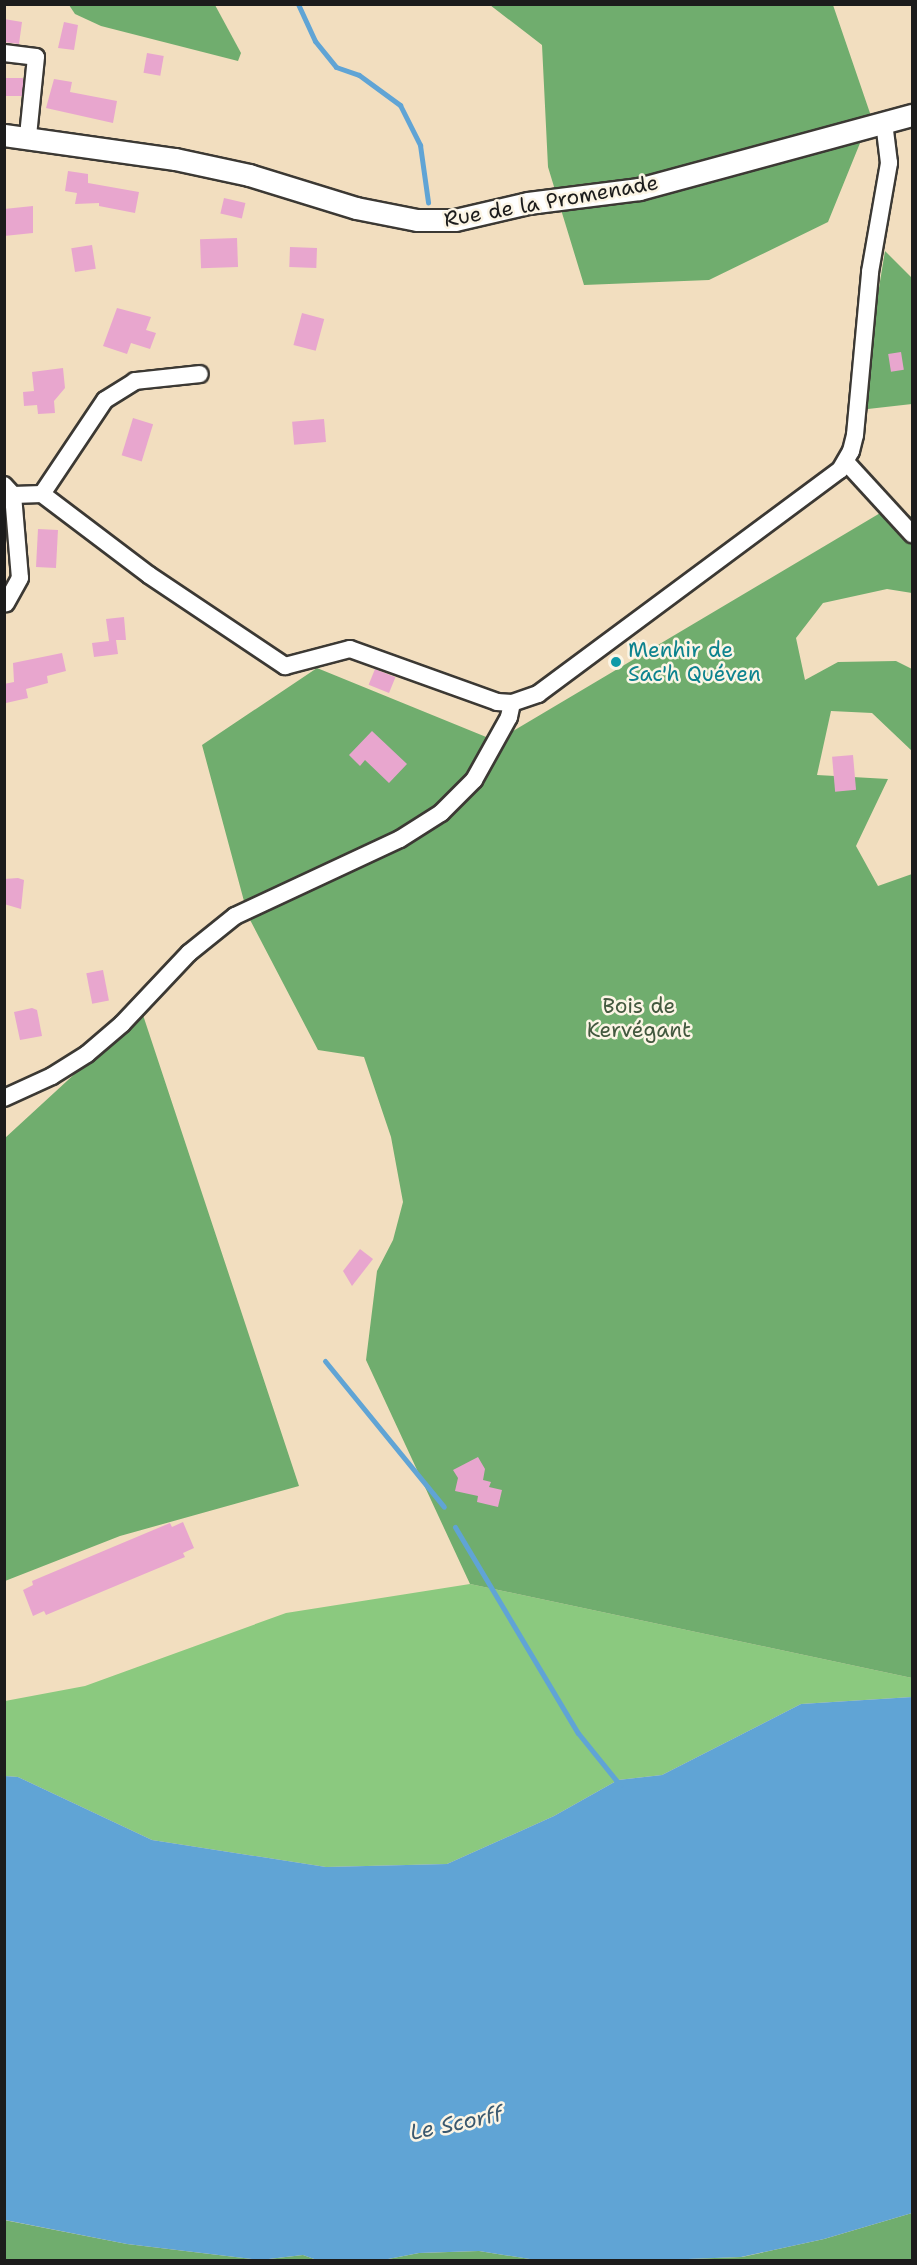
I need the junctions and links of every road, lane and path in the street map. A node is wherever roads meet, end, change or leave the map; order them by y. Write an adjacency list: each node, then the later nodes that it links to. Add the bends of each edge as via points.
1 (4, 52): 5 (street, via 36,57)
2 (912, 115): 3 (street, Rue de la Promenade)
3 (884, 122): 5 (street, Rue de la Promenade, via 639,189 528,203 456,220 417,220 367,210 239,173); 7 (street, via 889,163 870,272 855,435)
4 (4, 135): 5 (street, Rue de la Promenade)
5 (28, 136)
6 (201, 374): 9 (street, via 135,381 105,400)
7 (846, 462): 10 (street); 12 (street, via 831,479 538,694)
8 (9, 490): 9 (street); 11 (street, via 20,578)
9 (42, 494): 12 (street, via 149,575 285,666 350,649 497,702)
10 (912, 534)
11 (6, 603)
12 (512, 703): 13 (street, via 509,717 474,780 441,813 400,839 235,916 189,953 145,1001 87,1054 52,1077)
13 (4, 1098)

